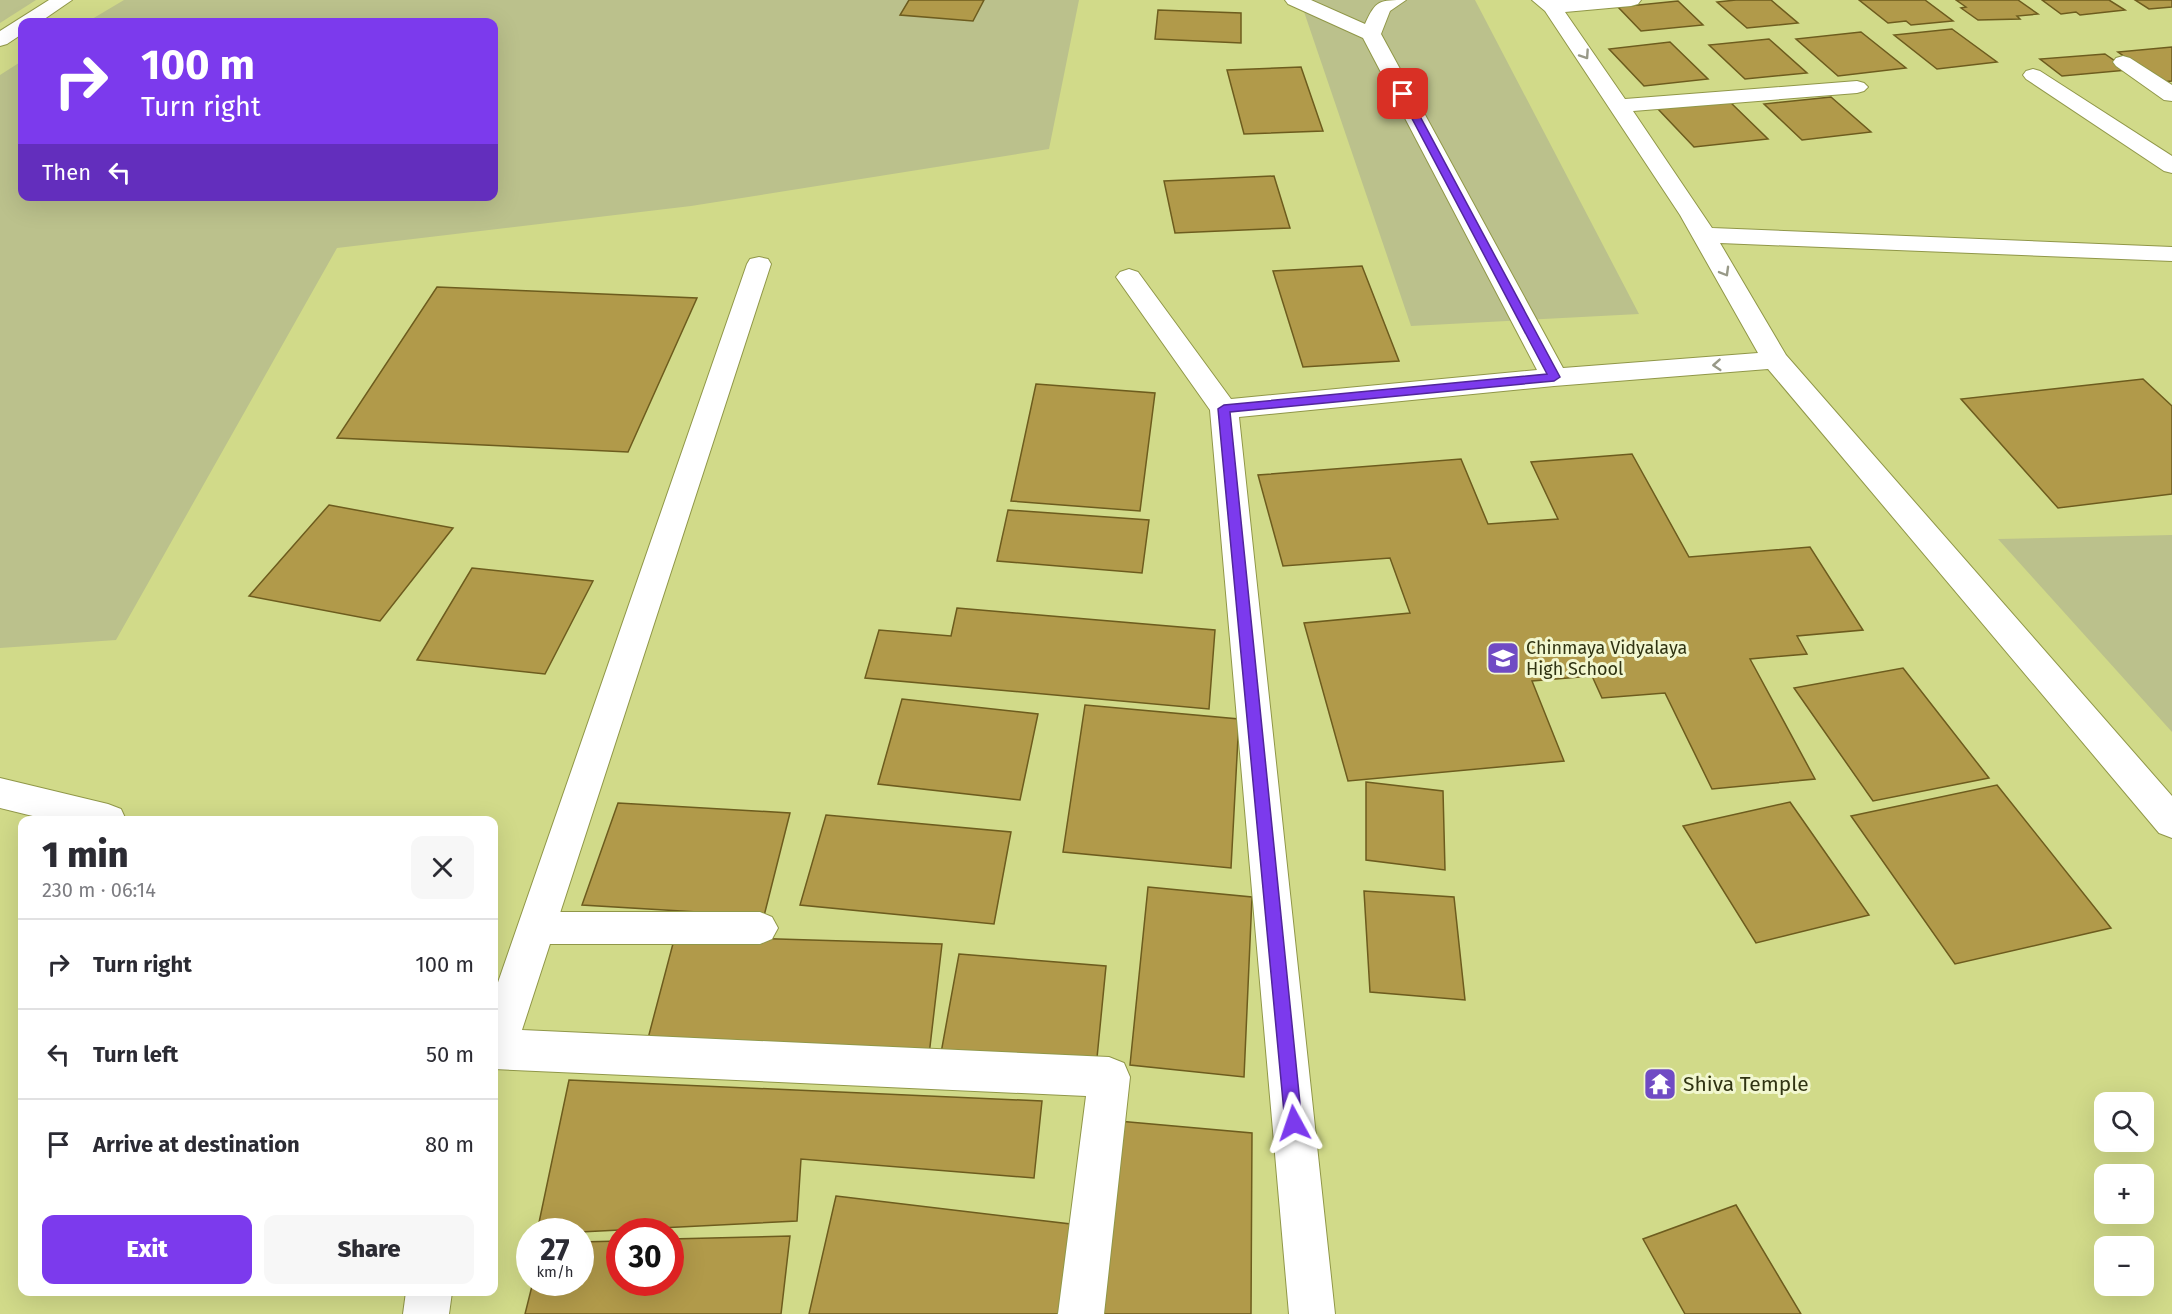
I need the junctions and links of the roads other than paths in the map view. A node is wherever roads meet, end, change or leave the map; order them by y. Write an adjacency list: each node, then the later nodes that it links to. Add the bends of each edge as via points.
1 (62, 0): 6 (street)
2 (1295, 0): 8 (street)
3 (1396, 0): 8 (street, via 1382,8)
4 (1631, 0): 5 (street)
5 (1547, 3): 14 (street, one-way to 14)
6 (33, 18)
7 (18, 28): 9 (street)
8 (1371, 34): 21 (street)
9 (0, 40)
10 (2123, 62): 13 (street)
11 (2033, 75): 15 (street)
12 (1857, 87): 14 (street)
13 (2172, 95)
14 (1619, 106): 16 (street)
15 (2172, 166)
16 (1704, 235): 17 (street); 20 (street, one-way to 20)
17 (2172, 254)
18 (759, 264): 27 (street)
19 (1129, 277): 22 (street)
20 (1775, 360): 21 (street, one-way to 21); 23 (street)
21 (1554, 377): 22 (street)
22 (1224, 409): 34 (street)
23 (2158, 787): 26 (street)
24 (0, 793): 25 (street)
25 (92, 816)
26 (2172, 822)
27 (536, 928): 28 (lane); 29 (street)
28 (760, 928)
29 (498, 1037)
30 (498, 1049): 33 (street, via 1109,1077)
31 (428, 1296): 32 (street)
32 (426, 1314)
33 (1082, 1314)
34 (1312, 1314)

